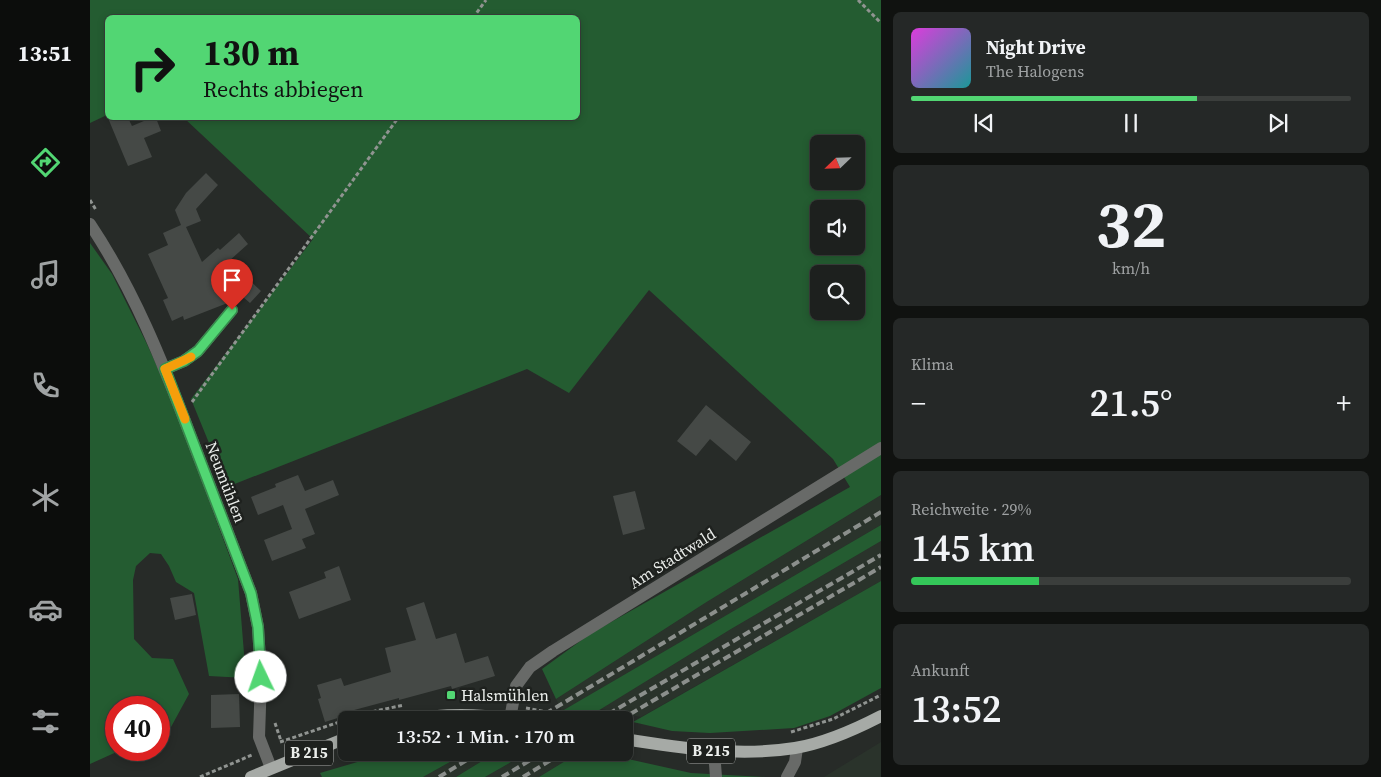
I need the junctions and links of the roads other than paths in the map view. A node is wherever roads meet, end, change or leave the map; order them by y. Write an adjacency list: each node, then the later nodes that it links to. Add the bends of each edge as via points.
1 (90, 224): 3 (street, Neumühlen, via 130,292)
2 (232, 310): 3 (street, via 198,351)
3 (165, 369): 11 (street, Neumühlen, via 251,593 258,627 259,737)
4 (881, 448): 5 (street, Am Stadtwald, via 530,667 516,686)
5 (513, 711)
6 (881, 716): 9 (main road, B 215, via 836,737)
7 (633, 740): 10 (main road, B 215)
8 (338, 741): 11 (main road, B 215)
9 (797, 748): 10 (main road, B 215, via 762,752); 14 (street, via 796,762)
10 (714, 751): 13 (street)
11 (271, 768): 12 (main road, B 215)
12 (251, 777)
13 (716, 777)
14 (787, 777)

